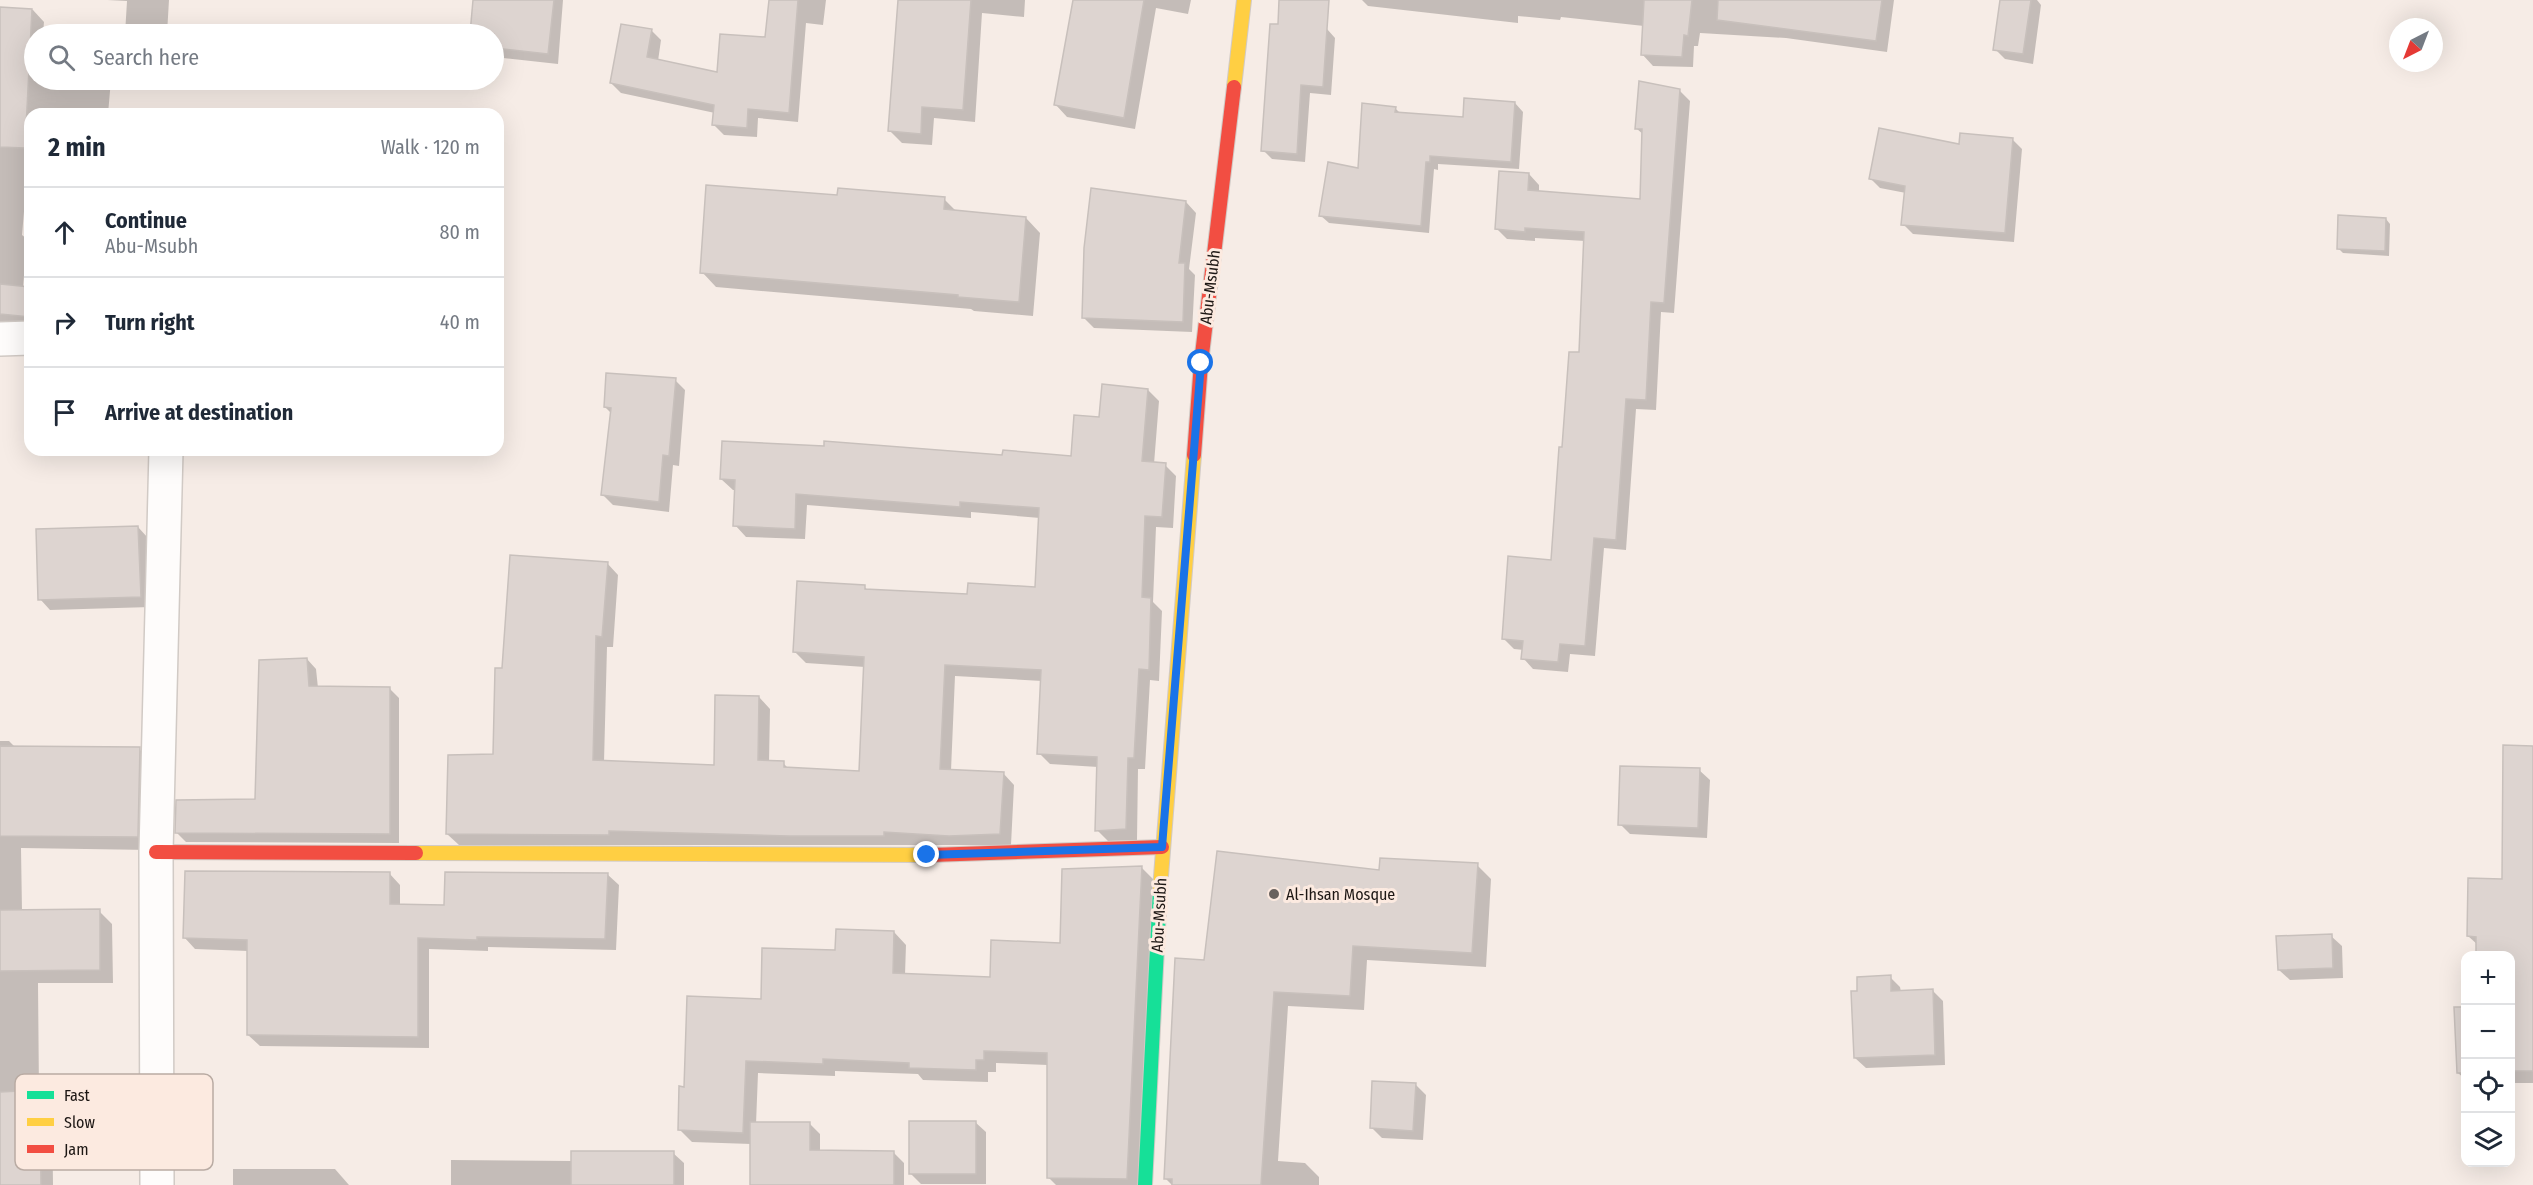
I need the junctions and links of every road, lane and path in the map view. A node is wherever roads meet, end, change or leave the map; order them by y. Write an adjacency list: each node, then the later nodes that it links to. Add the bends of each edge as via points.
1 (1244, 0): 5 (street, Abu-Msubh, via 1201,363)
2 (24, 338): 3 (street)
3 (0, 339)
4 (166, 456): 6 (street)
5 (1162, 847): 6 (street, via 927,855); 10 (street, Abu-Msubh)
6 (156, 852): 7 (street)
7 (157, 1074)
8 (157, 1170): 9 (street)
9 (157, 1185)
10 (1145, 1185)

